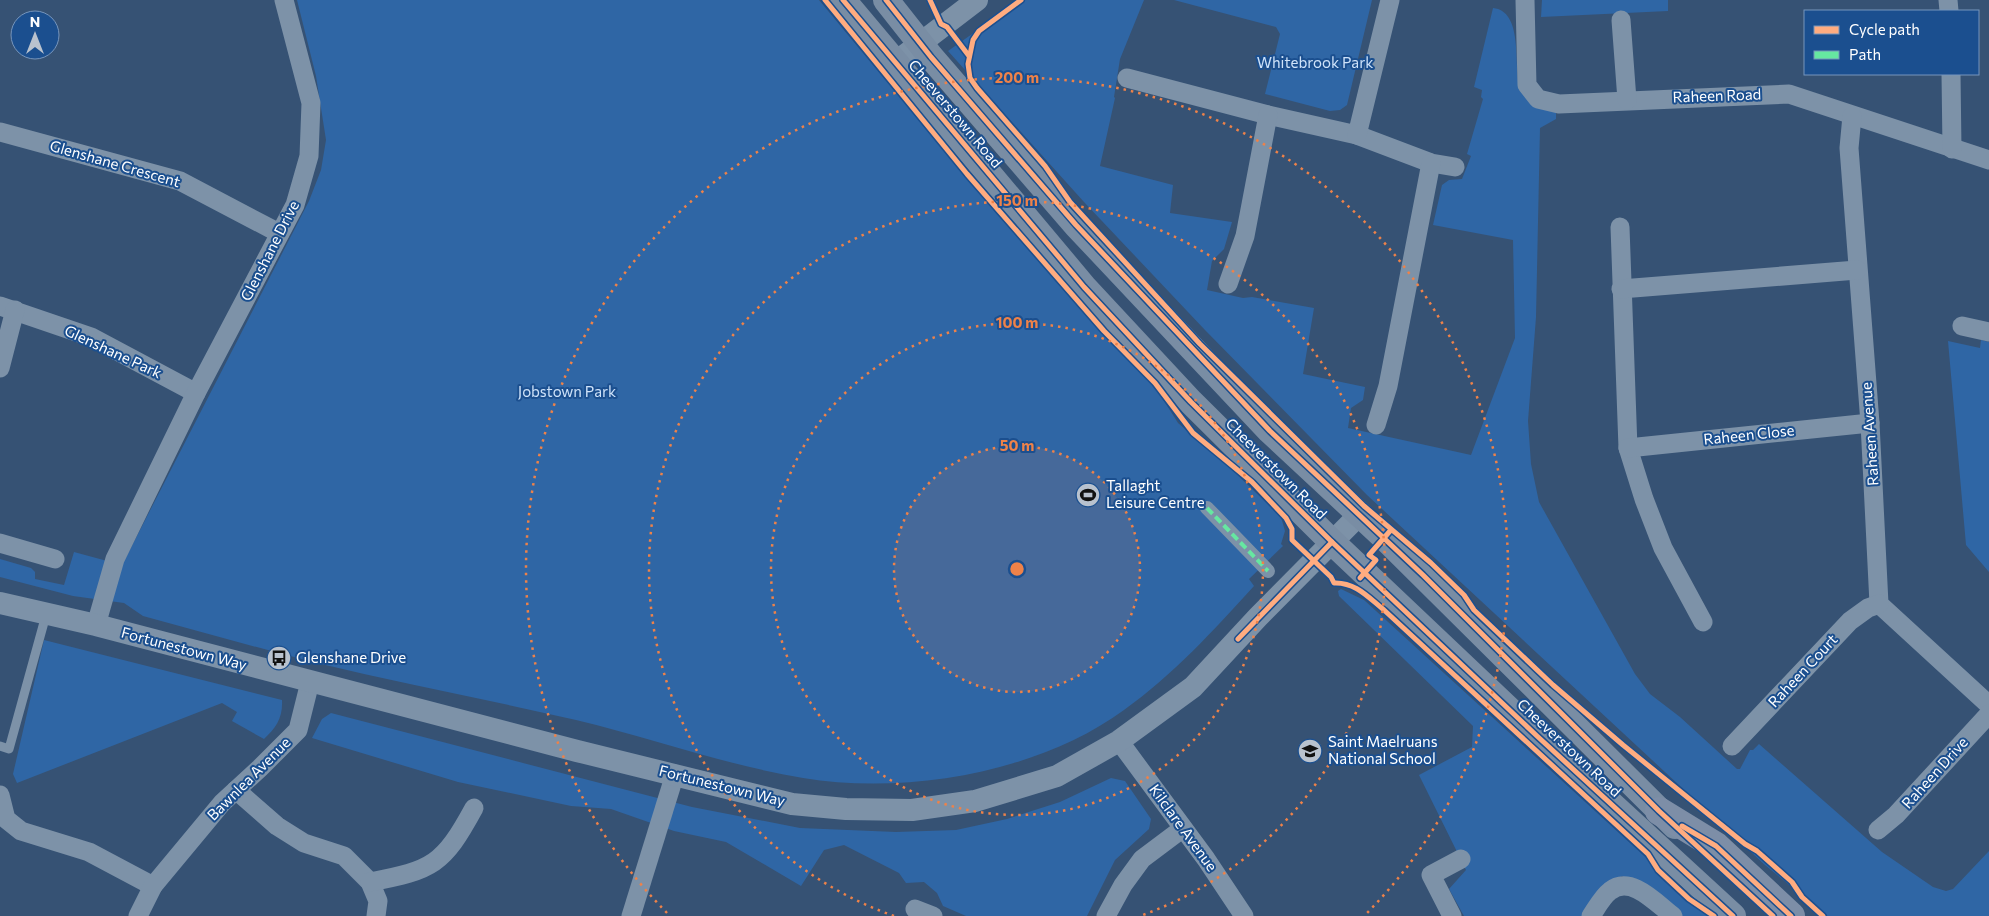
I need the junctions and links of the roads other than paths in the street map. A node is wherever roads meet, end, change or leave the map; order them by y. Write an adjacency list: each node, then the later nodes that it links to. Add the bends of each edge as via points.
1 (284, 0): 22 (street, Glenshane Drive, via 311,103 311,135 309,156 295,205)
2 (843, 0): 9 (main road, Cheeverstown Road)
3 (886, 0): 8 (main road, Cheeverstown Road)
4 (977, 0): 8 (street)
5 (1390, 0): 16 (street)
6 (1525, 0): 12 (street, Raheen Road, via 1527,85 1533,95 1559,104)
7 (1621, 20): 12 (street)
8 (921, 44): 9 (street); 35 (main road, Cheeverstown Road, via 1076,225 1182,339 1270,431)
9 (896, 62): 36 (main road, Cheeverstown Road, via 1084,287 1191,402)
10 (1950, 75): 17 (street)
11 (1127, 78): 13 (street)
12 (1626, 100): 14 (street, Raheen Road, via 1789,94)
13 (1268, 115): 16 (street); 24 (street, via 1245,236)
14 (1852, 116): 17 (street, Raheen Road); 23 (street, Raheen Avenue, via 1848,135)
15 (0, 132): 22 (street, Glenshane Crescent, via 180,181)
16 (1357, 135): 19 (street)
17 (1952, 149): 18 (street, Raheen Road)
18 (1989, 160)
19 (1431, 162): 20 (street); 32 (street, via 1387,387)
20 (1454, 167)
21 (1620, 227): 25 (street)
22 (279, 233): 30 (street, Glenshane Drive)
23 (1857, 270): 25 (street); 31 (street, Raheen Avenue)
24 (1228, 284)
25 (1621, 288): 33 (street)
26 (8, 308): 29 (street); 30 (street, Glenshane Park, via 91,338)
27 (1962, 326): 28 (street)
28 (1989, 332)
29 (0, 368)
30 (196, 393): 44 (street, Glenshane Drive, via 115,559)
31 (1870, 423): 33 (street, Raheen Close); 41 (street, Raheen Avenue)
32 (1376, 425)
33 (1628, 448): 43 (street, via 1663,548)
34 (1207, 508): 39 (street)
35 (1360, 514): 36 (street, Fortunestown Way); 55 (main road, Cheeverstown Road)
36 (1332, 542): 48 (street, Fortunestown Way, via 1193,687); 71 (main road, Cheeverstown Road)
37 (0, 543): 38 (street)
38 (54, 559)
39 (1268, 571)
40 (0, 603): 42 (street, Fortunestown Way)
41 (1879, 604): 46 (street); 50 (street, Raheen Court, via 1850,621)
42 (46, 614): 44 (street, Fortunestown Way); 49 (lane, via 9,749)
43 (1703, 622)
44 (96, 625): 45 (street, Fortunestown Way)
45 (310, 682): 51 (street, Fortunestown Way); 52 (street, Bawnlea Avenue, via 298,730)
46 (1989, 705)
47 (1989, 714): 57 (street, Raheen Drive, via 1896,815)
48 (1119, 740): 51 (street, Fortunestown Way, via 1057,776 975,801 912,810 792,804); 56 (street, Kilclare Avenue)
49 (0, 746)
50 (1732, 746)
51 (675, 774): 64 (street)
52 (236, 790): 59 (street, via 277,826 304,843 344,856); 60 (street, Bawnlea Avenue)
53 (0, 795): 60 (street, via 6,819 21,831 89,852)
54 (474, 808): 59 (street, via 441,859 414,874)
55 (1659, 811): 72 (main road, Cheeverstown Road); 73 (main road, via 1716,846)
56 (1182, 829): 66 (street, via 1142,859); 67 (street, Kilclare Avenue)
57 (1878, 830)
58 (1461, 859): 68 (street, via 1431,875)
59 (370, 882): 63 (street, via 378,901)
60 (153, 886): 62 (street, Bawnlea Avenue)
61 (915, 909): 65 (street)
62 (138, 916)
63 (376, 916)
64 (631, 916)
65 (933, 916)
66 (1106, 916)
67 (1244, 916)
68 (1452, 916)
69 (1591, 916): 70 (street, via 1610,891 1623,886 1636,888)
70 (1673, 916)
71 (1733, 916)
72 (1773, 916)
73 (1791, 916)

